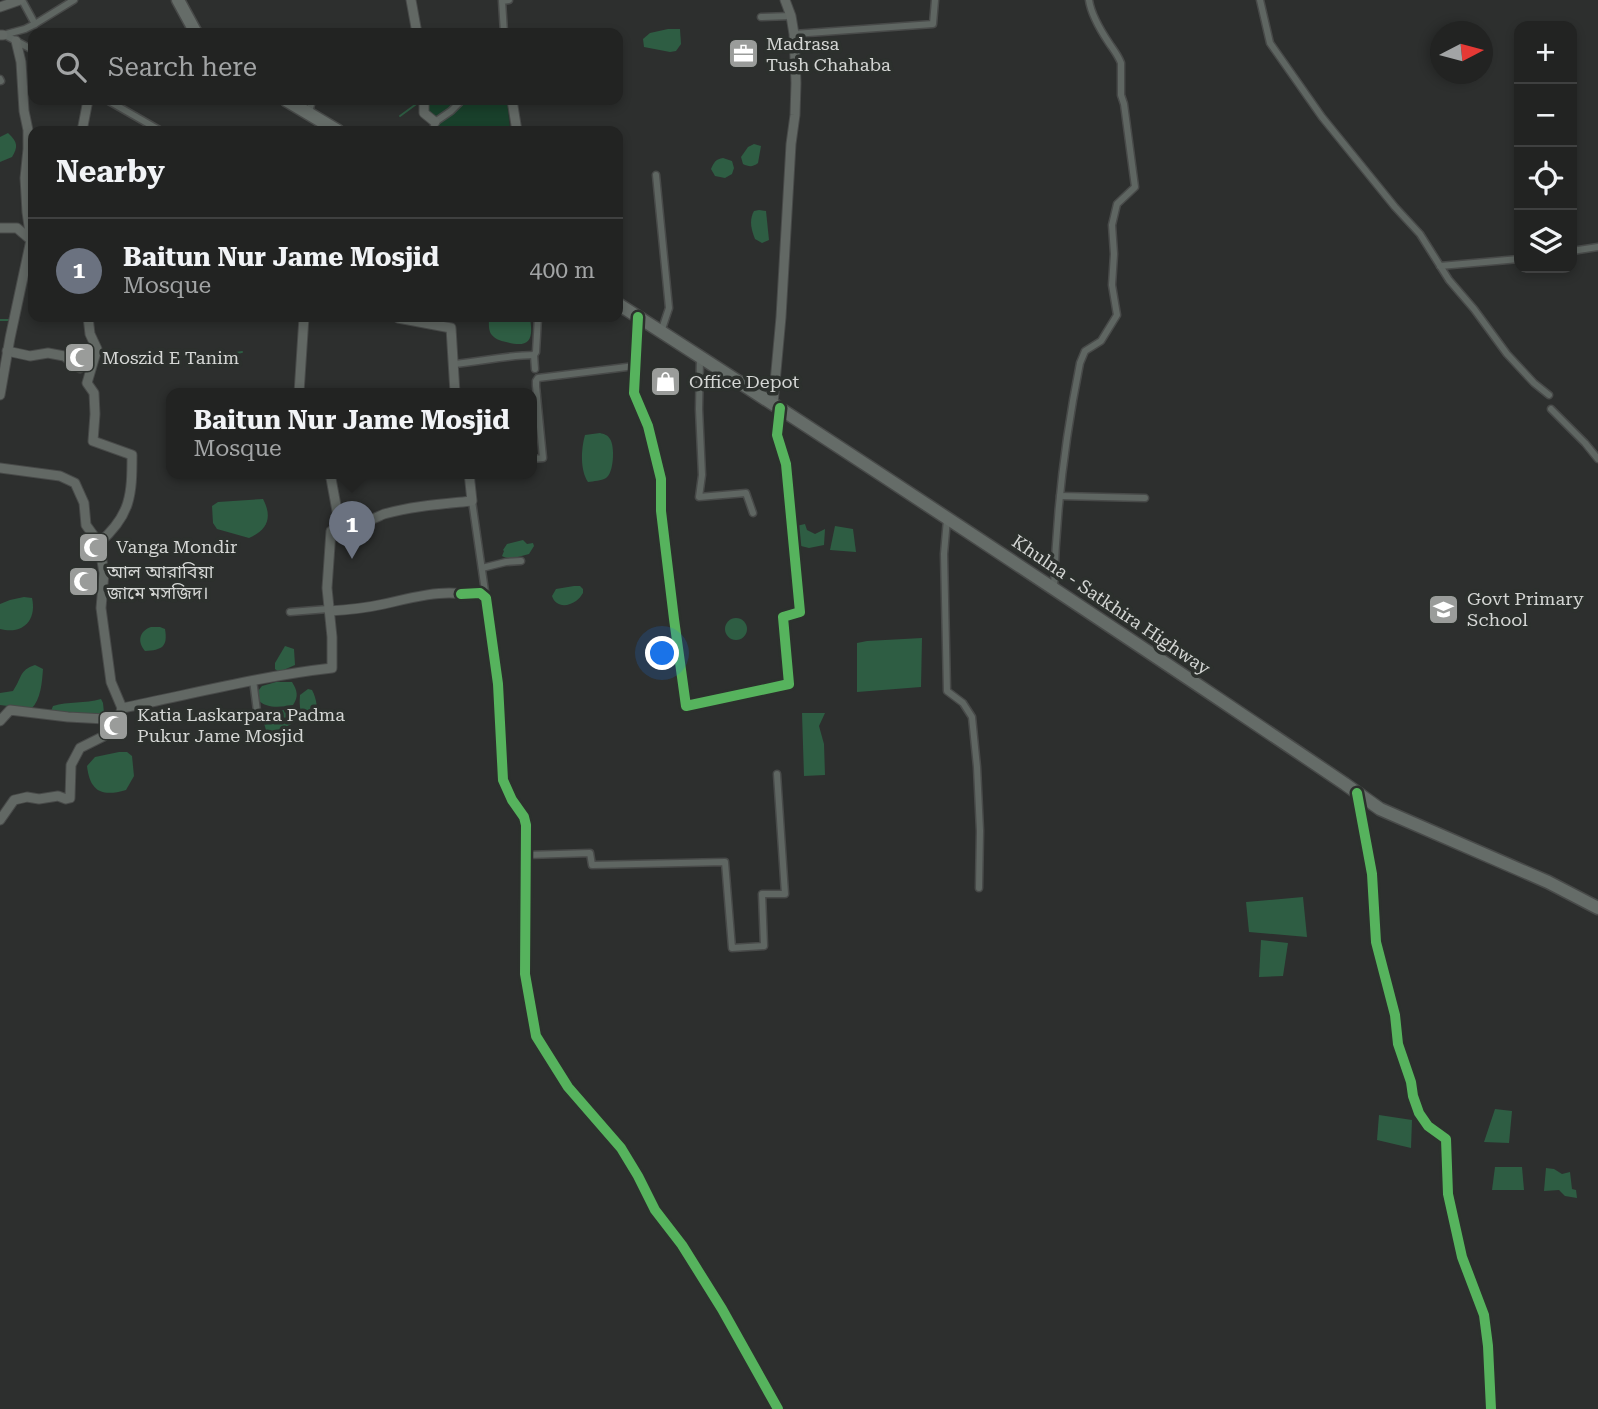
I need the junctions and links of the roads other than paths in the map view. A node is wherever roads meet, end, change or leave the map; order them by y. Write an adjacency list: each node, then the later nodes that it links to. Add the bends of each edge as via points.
1 (21, 0): 10 (street); 13 (street)
2 (74, 0): 13 (street)
3 (178, 0): 14 (highway)
4 (411, 0): 15 (street)
5 (509, 0): 16 (street, via 502,1)
6 (785, 0): 11 (street)
7 (934, 0): 17 (street, via 933,24)
8 (1089, 0): 72 (street, via 1106,40 1120,58 1135,187 1117,204 1114,214 1112,285 1117,315 1080,363)
9 (1260, 0): 44 (street, via 1270,43 1321,117 1420,234)
10 (0, 7)
11 (791, 16): 12 (street); 17 (street)
12 (761, 17)
13 (35, 24): 18 (street)
14 (193, 28)
15 (416, 28)
16 (504, 28)
17 (794, 34): 65 (street, via 795,115)
18 (1, 35): 19 (street)
19 (16, 41): 20 (street); 34 (street)
20 (28, 47)
21 (87, 105): 29 (street)
22 (116, 105): 30 (street)
23 (295, 105): 28 (highway)
24 (311, 105): 28 (street)
25 (424, 105): 32 (street)
26 (457, 105): 32 (street)
27 (513, 105): 33 (street)
28 (309, 113): 31 (highway)
29 (83, 126)
30 (152, 126)
31 (330, 126)
32 (434, 126)
33 (516, 126)
34 (28, 130)
35 (28, 155): 37 (street, via 24,178)
36 (656, 175): 51 (street, via 669,308)
37 (28, 218)
38 (0, 228): 39 (street, via 17,228)
39 (28, 237)
40 (1598, 247): 41 (street)
41 (1577, 250)
42 (28, 258): 52 (street)
43 (1514, 259): 44 (street)
44 (1440, 266): 63 (street, via 1507,354)
45 (623, 307): 46 (highway, Khulna - Satkhira Highway)
46 (638, 317): 51 (highway, Khulna - Satkhira Highway); 56 (street)
47 (89, 322): 78 (street, via 97,349 88,383 94,393 93,441 132,455 128,505)
48 (304, 322): 59 (street)
49 (421, 322): 55 (street, via 451,328)
50 (538, 322): 53 (street)
51 (661, 332): 54 (highway, Khulna - Satkhira Highway)
52 (8, 351): 57 (street, via 64,356); 62 (street)
53 (534, 355): 55 (street); 58 (street)
54 (700, 357): 65 (highway, Khulna - Satkhira Highway); 75 (street, via 699,497 746,493)
55 (453, 364): 60 (street)
56 (635, 366): 61 (street, via 538,378); 65 (street, via 634,393 661,479 661,511 686,706 789,684 783,617 800,612)
57 (80, 368)
58 (535, 369)
59 (299, 388)
60 (455, 388)
61 (536, 388)
62 (0, 395)
63 (1549, 395)
64 (537, 396): 67 (street, via 543,458)
65 (776, 406): 76 (highway, Khulna - Satkhira Highway)
66 (1551, 409): 68 (street)
67 (537, 459)
68 (1598, 459)
69 (0, 468): 78 (street, via 60,476 75,483 84,503 86,525)
70 (331, 479): 77 (street)
71 (470, 479): 74 (street)
72 (1060, 496): 73 (street); 81 (street)
73 (1145, 498)
74 (472, 501): 77 (street, via 397,512); 80 (street)
75 (753, 513)
76 (947, 517): 81 (highway, Khulna - Satkhira Highway); 97 (street, via 947,691 972,717)
77 (340, 527): 84 (street, via 331,531)
78 (99, 543): 87 (street, via 104,573 101,608 111,682)
79 (521, 561): 80 (street)
80 (482, 568): 83 (street)
81 (1054, 588): 94 (highway, Khulna - Satkhira Highway)
82 (461, 594): 83 (street, via 480,593); 84 (street)
83 (486, 598): 91 (street)
84 (329, 610): 85 (street); 86 (street, via 332,668)
85 (290, 612)
86 (253, 680): 87 (street); 88 (street)
87 (122, 708): 89 (street, via 119,718)
88 (257, 711)
89 (108, 719): 90 (street, via 10,710); 95 (street, via 104,736 80,748 72,765 70,798 14,800)
90 (0, 722)
91 (501, 750): 92 (street); 96 (street, via 503,780 524,817)
92 (492, 751)
93 (777, 774): 96 (street, via 785,894 762,894 764,946 732,948 725,862 592,865 590,853)
94 (1357, 793): 98 (highway, Khulna - Satkhira Highway, via 1380,809); 100 (street, via 1372,874 1376,942 1398,1044 1419,1113 1446,1139 1448,1194 1462,1257 1484,1315)
95 (0, 820)
96 (527, 855): 99 (street, via 525,974 536,1036 568,1087 621,1148 722,1309)
97 (979, 888)
98 (1598, 908)
99 (778, 1409)
100 (1491, 1409)

